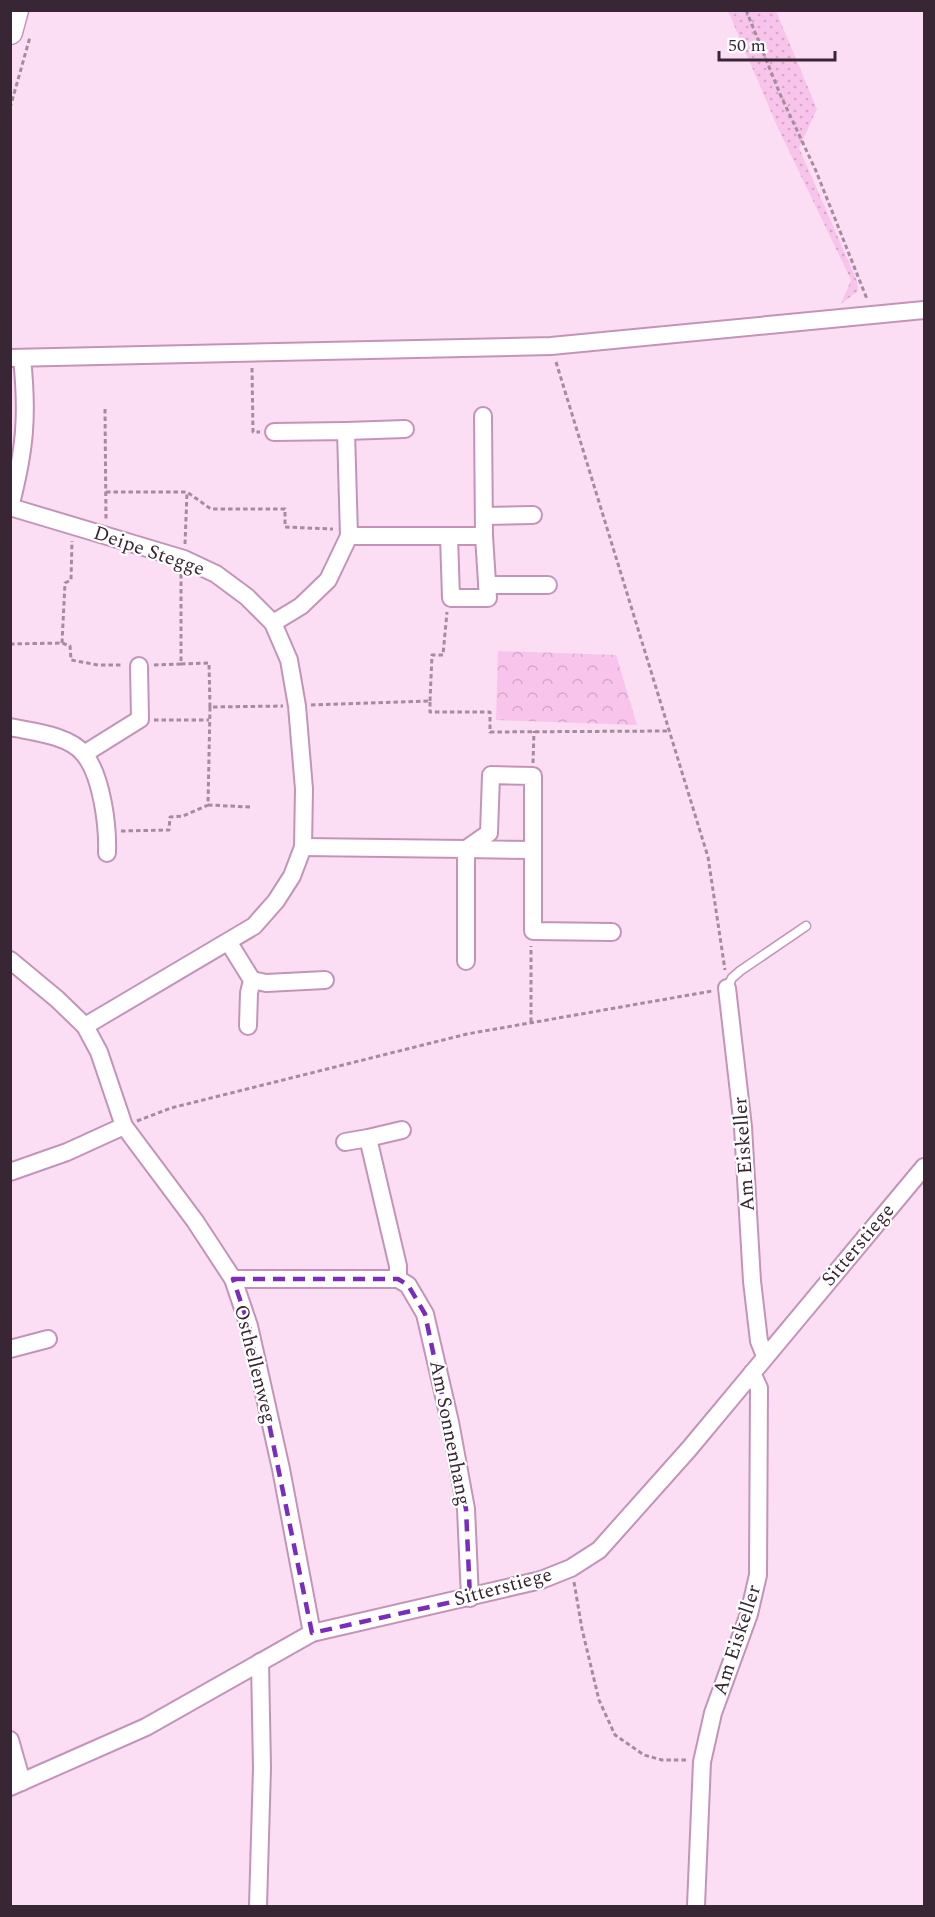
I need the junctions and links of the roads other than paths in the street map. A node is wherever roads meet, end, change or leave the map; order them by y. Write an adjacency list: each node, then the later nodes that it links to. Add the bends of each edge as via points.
1 (16, 10): 2 (main road)
2 (21, 32)
3 (924, 309): 4 (street, Deipe Stegge, via 551,346)
4 (16, 358): 9 (street, Deipe Stegge, via 27,401 23,455)
5 (483, 417): 11 (street)
6 (405, 429): 8 (street)
7 (274, 432): 8 (street)
8 (346, 432): 12 (street)
9 (10, 507): 17 (street, Deipe Stegge, via 184,559 216,574)
10 (533, 515): 11 (street)
11 (484, 516): 14 (street)
12 (349, 536): 13 (street); 17 (street, via 328,580 301,606)
13 (449, 536): 14 (street); 15 (street, via 451,598 488,598)
14 (484, 536): 15 (street)
15 (487, 585): 16 (street)
16 (548, 585)
17 (273, 623): 21 (street, Deipe Stegge, via 289,660 297,706 304,789)
18 (139, 666): 20 (street, via 140,719)
19 (10, 727): 20 (street, via 66,742)
20 (84, 754): 24 (street, via 106,811)
21 (303, 847): 22 (street); 27 (street, Deipe Stegge, via 292,876 276,901 254,926)
22 (465, 849): 23 (street); 23 (street, via 489,832 490,775 533,776); 29 (street)
23 (532, 850): 26 (street, via 533,931)
24 (107, 853)
25 (806, 926): 32 (lane, via 740,971)
26 (612, 932)
27 (228, 943): 30 (street); 33 (street, Deipe Stegge)
28 (10, 960): 33 (street)
29 (466, 961)
30 (252, 980): 31 (street); 34 (street)
31 (325, 980)
32 (727, 988): 45 (street, Am Eiskeller, via 743,1128 752,1281 759,1341)
33 (85, 1026): 35 (street, Osthellenweg, via 99,1052)
34 (248, 1026)
35 (124, 1126): 40 (street); 41 (street, Osthellenweg)
36 (402, 1130): 37 (street)
37 (368, 1138): 38 (street); 42 (street)
38 (345, 1142)
39 (924, 1167): 45 (street, Sitterstiege)
40 (10, 1172)
41 (233, 1279): 42 (street); 48 (street, Osthellenweg, via 249,1326)
42 (398, 1279): 47 (street, Am Sonnenhang, via 408,1285 425,1314 447,1411 466,1509)
43 (48, 1339): 44 (street)
44 (10, 1349)
45 (765, 1356): 46 (street, Sitterstiege)
46 (752, 1373): 47 (street, Sitterstiege, via 599,1550 571,1568 541,1580); 53 (street, Am Eiskeller, via 759,1388 758,1575 749,1614 713,1713 702,1762)
47 (470, 1598): 48 (street, Sitterstiege)
48 (312, 1633): 49 (street, Sitterstiege)
49 (260, 1662): 51 (street, Sitterstiege, via 146,1727); 52 (street)
50 (10, 1740): 51 (street)
51 (16, 1784)
52 (258, 1906)
53 (696, 1906)

